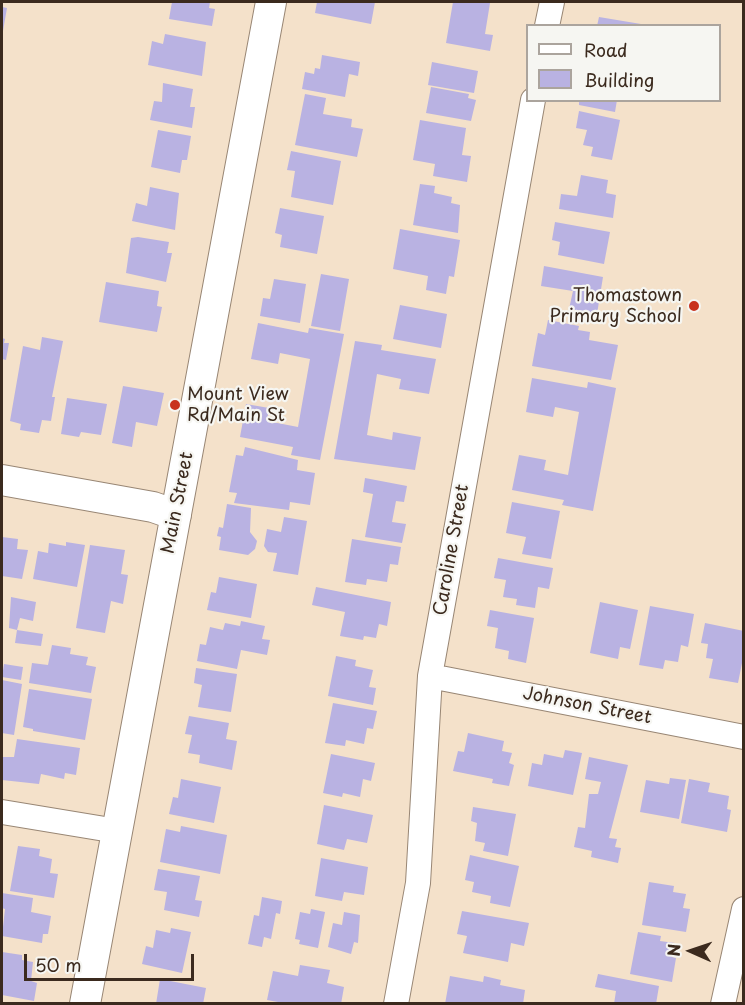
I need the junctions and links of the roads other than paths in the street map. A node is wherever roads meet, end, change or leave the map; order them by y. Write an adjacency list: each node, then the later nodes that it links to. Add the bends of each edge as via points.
1 (271, 2): 6 (street, Main Street)
2 (552, 2): 3 (street)
3 (547, 24)
4 (533, 102): 7 (street, Caroline Street)
5 (2, 480): 6 (street, via 153,507)
6 (176, 515): 10 (street, Main Street)
7 (430, 676): 8 (street, Johnson Street); 13 (street, Caroline Street, via 418,883)
8 (744, 737)
9 (2, 812): 10 (street)
10 (117, 831): 12 (street, Main Street)
11 (744, 909): 14 (street)
12 (85, 1004)
13 (396, 1004)
14 (723, 1004)

